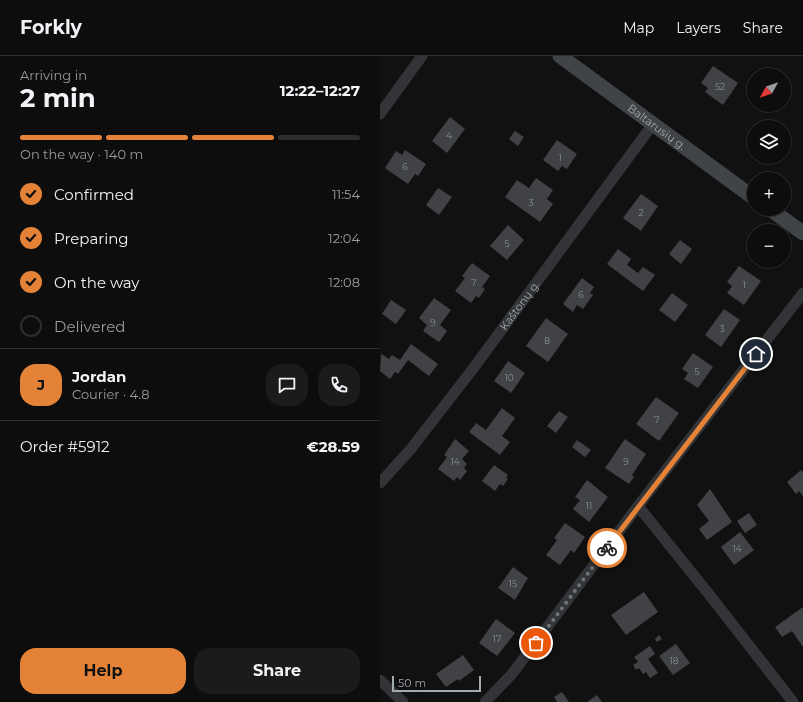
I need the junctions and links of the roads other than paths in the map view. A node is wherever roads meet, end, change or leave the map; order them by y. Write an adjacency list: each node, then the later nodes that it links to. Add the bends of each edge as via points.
1 (422, 56): 3 (street)
2 (560, 56): 4 (main road, Baltarusių g.)
3 (380, 114)
4 (653, 124): 5 (main road, Baltarusių g.); 9 (street, Kaštonų g., via 472,370 410,450)
5 (747, 193)
6 (780, 216): 7 (main road)
7 (803, 233)
8 (803, 293): 10 (street)
9 (380, 483)
10 (638, 506): 13 (street, via 512,674); 14 (street)
11 (380, 680): 12 (street)
12 (403, 702)
13 (485, 702)
14 (793, 702)

